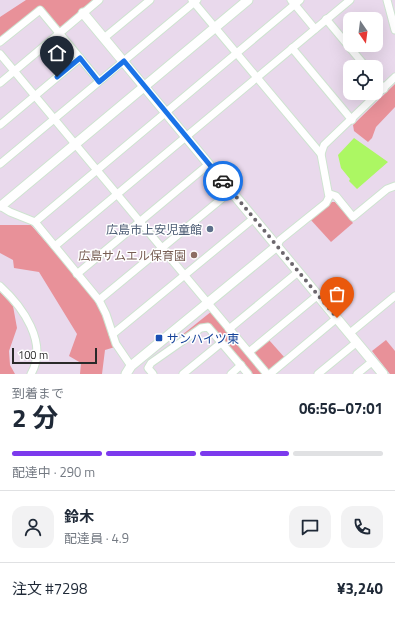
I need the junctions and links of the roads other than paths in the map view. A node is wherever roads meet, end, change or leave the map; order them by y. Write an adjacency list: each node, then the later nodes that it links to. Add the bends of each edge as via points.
1 (99, 0): 8 (street)
2 (150, 0): 14 (street)
3 (248, 0): 10 (street)
4 (350, 0): 9 (street)
5 (387, 0): 12 (street)
6 (195, 1): 10 (street); 21 (street)
7 (295, 2): 11 (street); 17 (street)
8 (83, 13): 13 (street); 14 (street)
9 (326, 20): 11 (street); 20 (street)
10 (215, 28): 17 (street); 27 (street)
11 (315, 29): 16 (street)
12 (395, 30)
13 (59, 33): 15 (street, via 40,10); 19 (street); 22 (street)
14 (104, 38): 21 (street)
15 (0, 42)
16 (292, 48): 24 (street); 32 (street)
17 (237, 53): 24 (street); 30 (street)
18 (0, 54): 22 (street)
19 (80, 58): 25 (street); 29 (street)
20 (360, 60)
21 (124, 61): 25 (street); 27 (street)
22 (14, 72): 26 (street); 29 (street)
23 (395, 77): 28 (street)
24 (257, 78): 34 (street); 36 (street)
25 (99, 82): 31 (street)
26 (0, 83)
27 (145, 87): 30 (street); 35 (street)
28 (384, 89): 32 (street)
29 (34, 96): 31 (street); 33 (street)
30 (166, 112): 34 (street); 39 (street)
31 (54, 119): 35 (street); 37 (street)
32 (352, 120): 36 (street, via 324,145)
33 (0, 125)
34 (186, 137): 38 (street); 42 (street)
35 (76, 145): 39 (street); 44 (street)
36 (322, 154): 43 (street)
37 (0, 164)
38 (209, 164): 41 (street); 47 (street)
39 (97, 170): 42 (street); 46 (street)
40 (395, 186): 43 (street, via 387,189 353,217 336,196)
41 (231, 191): 45 (street); 50 (street)
42 (117, 194): 47 (street); 48 (street)
43 (330, 194): 49 (street, via 326,203 280,240)
44 (0, 206): 46 (street)
45 (254, 218): 49 (street); 53 (street)
46 (34, 222): 48 (street)
47 (140, 222): 50 (street); 52 (street)
48 (55, 246): 52 (street)
49 (277, 246): 51 (street); 58 (street)
50 (162, 248): 53 (street); 57 (street)
51 (298, 272): 55 (street); 60 (street)
52 (78, 274): 57 (street)
53 (185, 275): 58 (street); 62 (street)
54 (0, 286): 69 (street, via 20,308 32,330 37,352)
55 (318, 295): 59 (street); 65 (street)
56 (395, 296): 61 (street)
57 (99, 300): 62 (street)
58 (208, 303): 60 (street); 68 (street)
59 (337, 318): 61 (street); 75 (street)
60 (229, 329): 65 (street)
61 (350, 333): 64 (street)
62 (113, 334): 68 (street)
63 (221, 342): 67 (street); 70 (street, via 208,327 201,328 151,363 148,368); 71 (street)
64 (357, 342): 66 (street); 76 (street)
65 (249, 352): 74 (street)
66 (373, 361): 77 (street); 78 (street)
67 (241, 366): 72 (street); 73 (street)
68 (129, 370)
69 (31, 374)
70 (153, 374)
71 (183, 374)
72 (231, 374)
73 (248, 374)
74 (267, 374)
75 (270, 374)
76 (318, 374)
77 (357, 374)
78 (383, 374)

